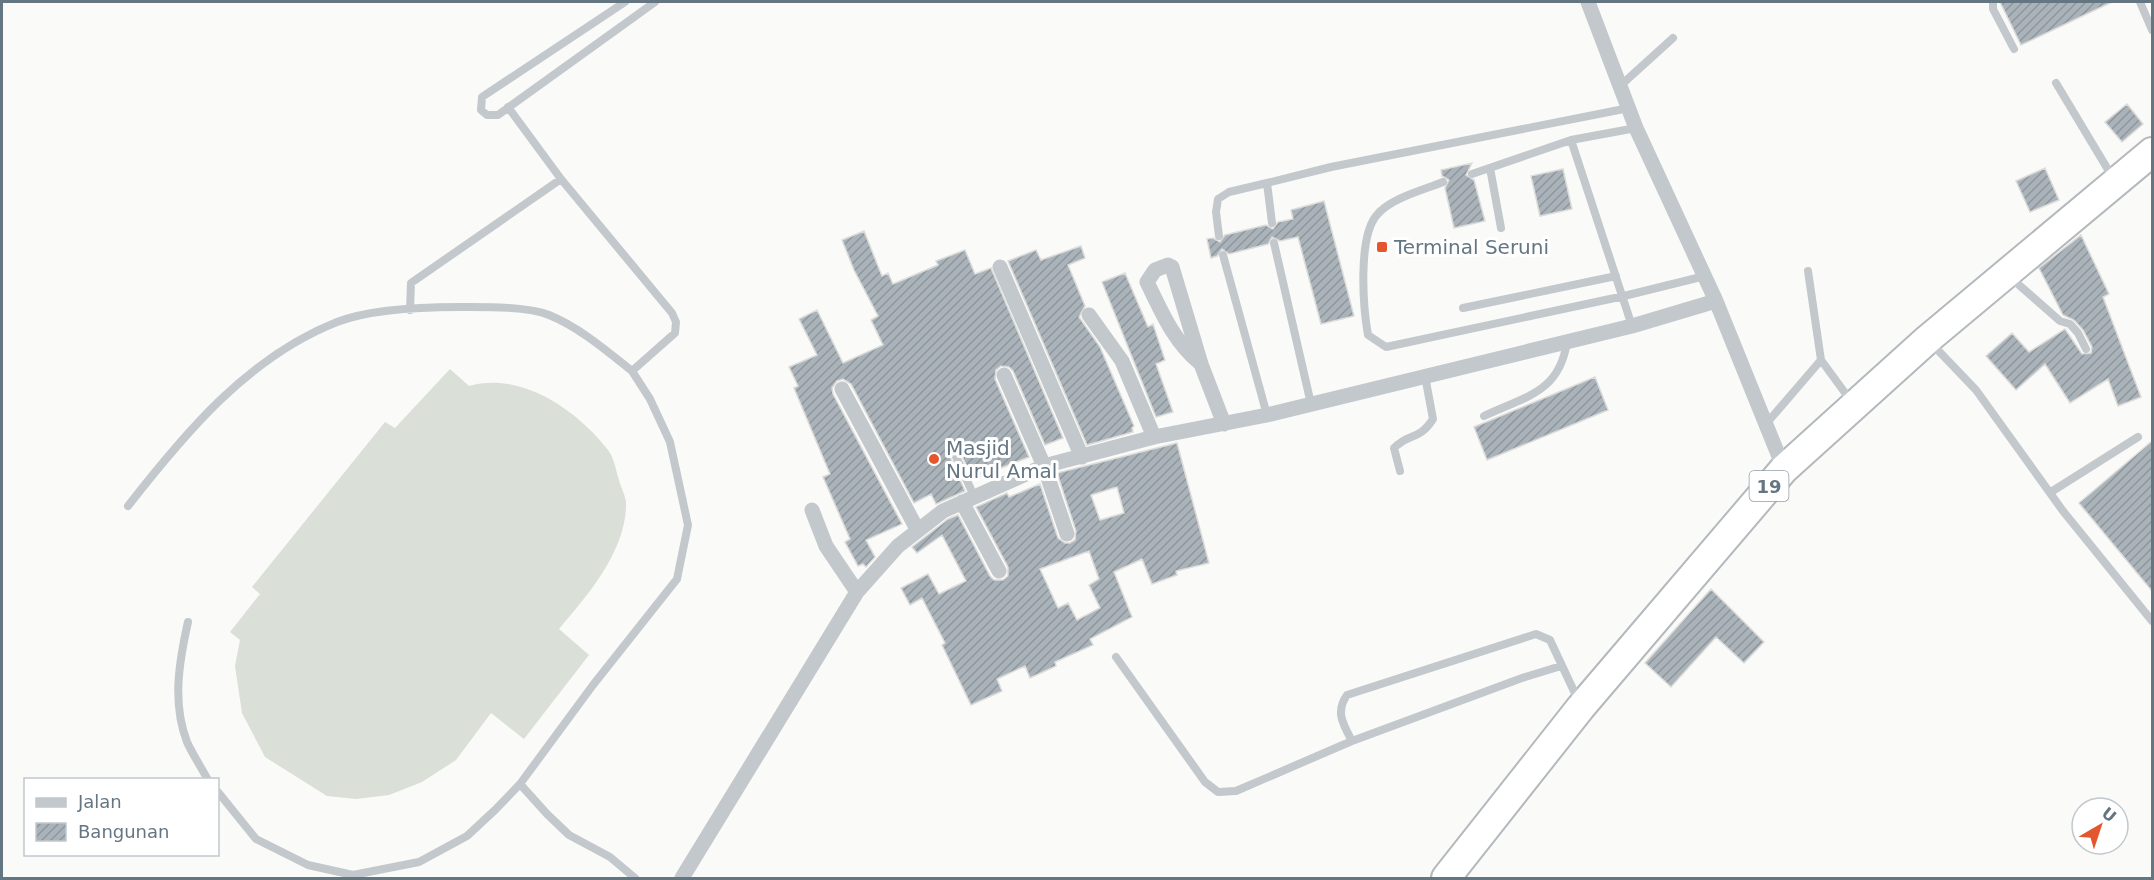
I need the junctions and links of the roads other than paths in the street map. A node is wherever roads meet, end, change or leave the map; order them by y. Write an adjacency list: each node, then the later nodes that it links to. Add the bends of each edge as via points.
1 (625, 2): 11 (lane, via 482,97 480,105 486,115 493,117)
2 (655, 2): 11 (lane)
3 (1588, 2): 10 (street)
4 (1994, 2): 8 (lane, via 1993,9)
5 (2140, 2): 6 (lane)
6 (2152, 30)
7 (1673, 39): 10 (lane)
8 (2014, 49)
9 (2056, 83): 20 (lane)
10 (1620, 86): 12 (street)
11 (508, 107): 18 (lane)
12 (1629, 108): 13 (street); 21 (lane)
13 (1636, 128): 14 (lane); 31 (street)
14 (1571, 140): 16 (lane); 30 (lane)
15 (2152, 152): 20 (highway, 19)
16 (1490, 168): 17 (lane); 23 (lane)
17 (1472, 174)
18 (561, 179): 35 (lane, via 411,283); 43 (lane, via 676,322 675,333)
19 (1443, 182): 32 (lane, via 1396,202 1377,215 1367,235 1364,309 1368,335 1386,347)
20 (2115, 182): 29 (highway, 19)
21 (1267, 183): 22 (lane); 24 (lane, via 1229,192 1218,199)
22 (1272, 224)
23 (1501, 228)
24 (1219, 236)
25 (1274, 243): 47 (lane)
26 (1223, 255): 49 (lane)
27 (1000, 267): 56 (street)
28 (1808, 271): 41 (lane)
29 (2005, 273): 38 (highway, 19); 40 (lane, via 2060,321 2070,324)
30 (1616, 276): 32 (lane); 34 (lane)
31 (1705, 276): 32 (lane); 33 (street)
32 (1624, 296): 37 (lane)
33 (1716, 301): 37 (street); 52 (street)
34 (1463, 308)
35 (410, 310): 43 (lane, via 497,307 548,314); 62 (lane, via 338,322 294,344 221,396)
36 (1089, 315): 53 (street, via 1122,361)
37 (1632, 326): 39 (street)
38 (1928, 339): 48 (highway, 19); 60 (lane, via 1976,390)
39 (1567, 342): 45 (street); 50 (lane, via 1563,363 1547,386)
40 (2086, 349)
41 (1821, 360): 48 (lane); 52 (lane)
42 (1201, 364): 42 (street, via 1178,344 1168,325 1147,282 1155,270 1172,267); 51 (street)
43 (632, 371): 75 (lane, via 670,442 688,525 677,579)
44 (1004, 375): 57 (street)
45 (1425, 376): 47 (street); 59 (lane, via 1433,419 1424,432 1394,448)
46 (842, 389): 64 (street)
47 (1311, 404): 49 (street)
48 (1854, 405): 58 (highway, 19)
49 (1267, 415): 51 (street)
50 (1484, 416)
51 (1224, 424): 53 (street)
52 (1766, 424): 58 (street)
53 (1154, 437): 56 (street)
54 (2138, 437): 60 (lane)
55 (952, 448): 61 (lane)
56 (1082, 457): 57 (street)
57 (1044, 466): 61 (street); 65 (street)
58 (1784, 469): 72 (highway, 19)
59 (1400, 471)
60 (2051, 492): 68 (lane)
61 (968, 499): 64 (street); 66 (street)
62 (128, 506)
63 (812, 510): 67 (street, via 826,546)
64 (917, 529): 67 (street)
65 (1067, 534)
66 (999, 571)
67 (857, 592): 78 (street)
68 (2152, 621)
69 (188, 622): 74 (lane, via 179,665 178,706 187,742)
70 (1116, 657): 73 (lane, via 1205,782 1218,792 1236,791)
71 (1561, 666): 72 (lane); 73 (lane); 73 (lane, via 1550,640 1536,634 1347,695 1340,705 1340,718)
72 (1581, 707): 79 (highway, 19)
73 (1352, 741)
74 (207, 778)
75 (520, 784): 76 (lane, via 457,842 419,862 353,875 309,865 256,838); 77 (lane, via 569,834 610,857)
76 (219, 793)
77 (635, 879)
78 (682, 879)
79 (1446, 879)

